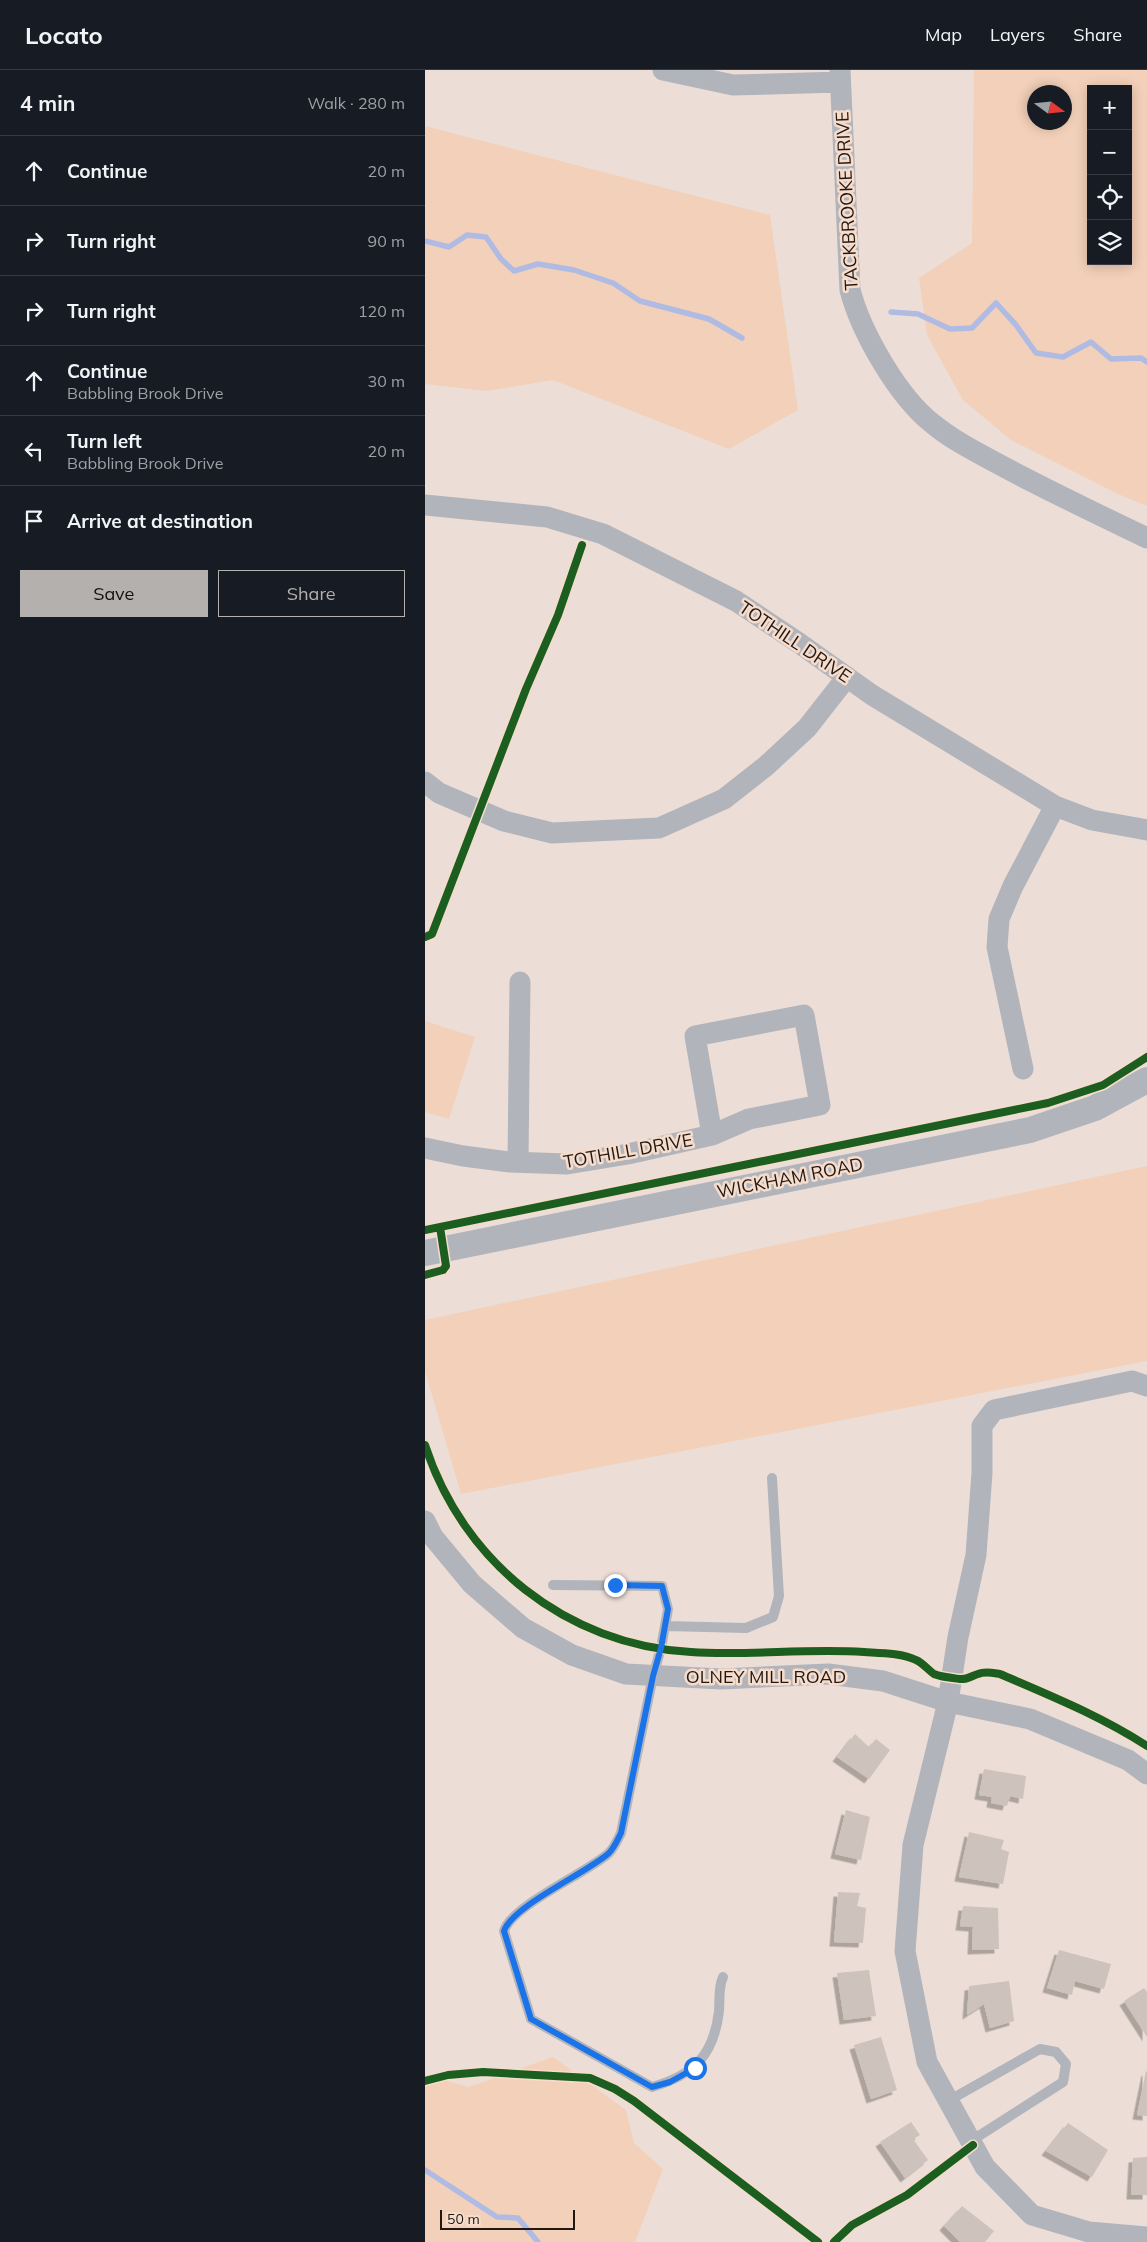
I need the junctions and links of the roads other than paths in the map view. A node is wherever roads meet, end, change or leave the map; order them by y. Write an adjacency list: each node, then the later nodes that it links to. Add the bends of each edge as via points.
1 (663, 70): 2 (street, via 733,85)
2 (840, 76): 4 (street, TACKBROOKE DRIVE, via 850,290 857,314 882,360 908,397 932,423 962,445)
3 (425, 505): 5 (street, TOTHILL DRIVE, via 547,517 603,534 736,602)
4 (1147, 538)
5 (847, 677): 6 (street, via 807,728 766,766 724,799 659,828 552,833 504,820 439,793); 7 (street, TOTHILL DRIVE)
6 (425, 782)
7 (1055, 806): 8 (street, TOTHILL DRIVE, via 1092,820); 10 (street, via 999,919 997,947)
8 (1147, 830)
9 (520, 982): 14 (street)
10 (1023, 1069)
11 (1147, 1080): 15 (street, WICKHAM ROAD, via 1095,1108 1030,1130)
12 (712, 1135): 12 (street, TOTHILL DRIVE, via 695,1036 804,1015 820,1105 749,1120); 14 (street, TOTHILL DRIVE, via 567,1164)
13 (425, 1148): 14 (street, TOTHILL DRIVE)
14 (519, 1162)
15 (425, 1253)
16 (1147, 1386): 22 (street, via 1132,1381 994,1410 981,1426 976,1555)
17 (772, 1478): 20 (lane, via 779,1596 773,1617 746,1628)
18 (425, 1521): 21 (street, OLNEY MILL ROAD, via 433,1537 473,1584 523,1628 572,1655 626,1674)
19 (553, 1585): 20 (lane, via 662,1586 668,1609)
20 (665, 1626): 21 (lane)
21 (653, 1676): 22 (street, OLNEY MILL ROAD, via 721,1679 828,1674 883,1681); 24 (lane, via 621,1833 610,1852 547,1892 507,1923 504,1931 531,2019 652,2087 670,2082 695,2068 713,2042)
22 (947, 1702): 23 (street, OLNEY MILL ROAD, via 1031,1719 1128,1760); 25 (street, via 913,1844 905,1950 927,2062)
23 (1147, 1774)
24 (723, 1976)
25 (948, 2101): 26 (street); 26 (lane, via 1040,2049 1056,2052 1066,2064 1063,2082)
26 (971, 2141): 27 (street, via 985,2168 1032,2215 1089,2232)
27 (1147, 2237)

